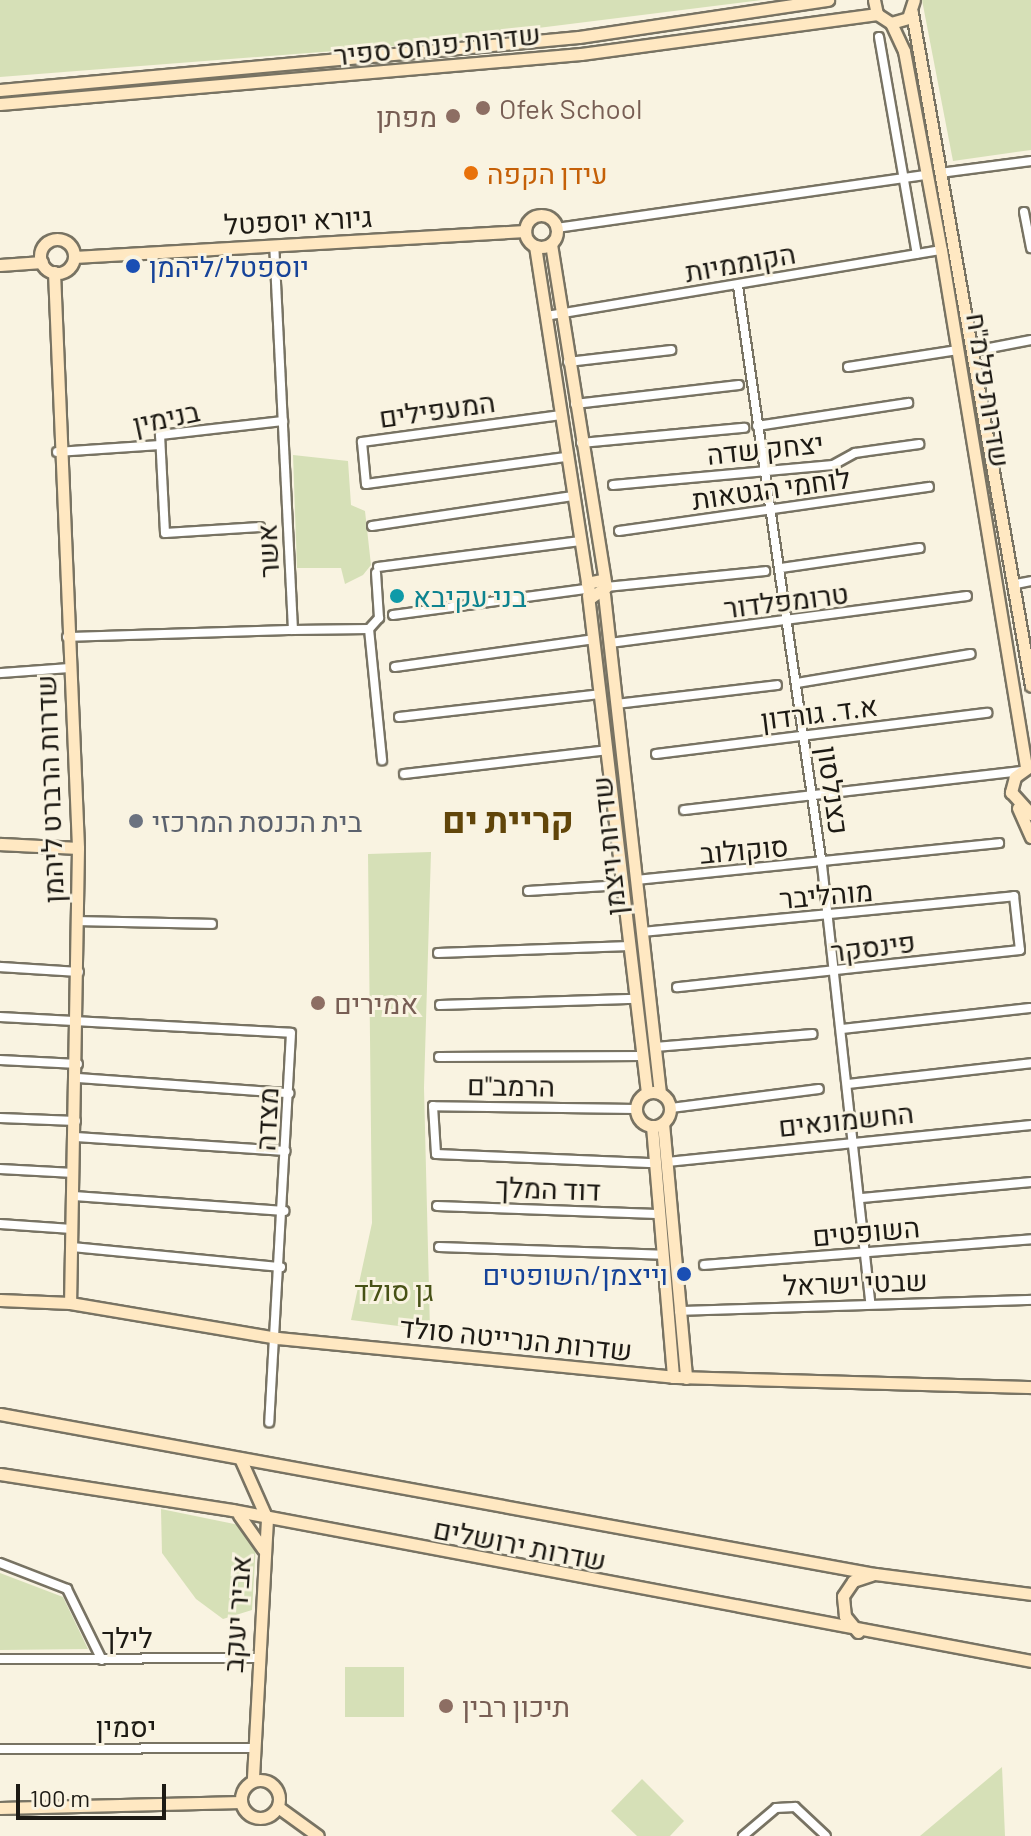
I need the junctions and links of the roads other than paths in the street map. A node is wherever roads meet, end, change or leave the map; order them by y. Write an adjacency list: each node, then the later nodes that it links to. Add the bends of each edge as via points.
1 (828, 0): 8 (street, שדרות פנחס ספיר, via 579,37)
2 (874, 0): 5 (street)
3 (914, 0): 4 (street)
4 (912, 13): 6 (street); 11 (street, שדרות פלמ"ח)
5 (877, 14): 6 (street); 9 (street, שדרות פנחס ספיר, via 566,55)
6 (891, 23): 12 (street, שדרות פלמ"ח, via 904,51)
7 (879, 37): 13 (street)
8 (0, 90)
9 (0, 104)
10 (1031, 161): 11 (street)
11 (940, 173): 33 (street, שדרות פלמ"ח)
12 (926, 175): 13 (street); 21 (street, שדרות פלמ"ח)
13 (905, 179): 15 (street); 22 (street)
14 (1024, 212): 20 (street)
15 (557, 228): 16 (street, גיורא יוספטל, via 542,215); 17 (street)
16 (525, 231): 18 (street, גיורא יוספטל); 19 (street)
17 (551, 244): 19 (street); 28 (street, שדרות ויצמן)
18 (274, 245): 23 (street, גיורא יוספטל); 40 (street, אשר)
19 (535, 246): 29 (street, שדרות ויצמן)
20 (1031, 248)
21 (941, 250): 22 (street, הקוממיות); 32 (street, שדרות פלמ"ח)
22 (917, 254): 27 (street, הקוממיות)
23 (74, 257): 24 (street, via 58,239 44,246); 26 (street)
24 (42, 262): 25 (street); 26 (street)
25 (0, 265)
26 (54, 272): 46 (street, שדרות הרברט ליהמן)
27 (738, 286): 28 (street, הקוממיות); 41 (street, כצנלסון)
28 (561, 313): 29 (street, הקוממיות); 34 (street, שדרות ויצמן)
29 (546, 316): 39 (street, שדרות ויצמן)
30 (1031, 340): 33 (street)
31 (671, 350): 34 (street)
32 (958, 350): 35 (street); 87 (street, שדרות פלמ"ח)
33 (974, 351): 61 (street, שדרות פלמ"ח)
34 (568, 362): 38 (street, שדרות ויצמן)
35 (848, 367)
36 (739, 385): 38 (street)
37 (908, 403): 41 (street)
38 (575, 404): 43 (street, שדרות ויצמן)
39 (561, 415): 47 (street, שדרות ויצמן); 47 (street, המעפילים, via 362,442 366,484)
40 (283, 421): 45 (street, בנימין, via 160,435); 68 (street, אשר)
41 (757, 426): 48 (street, כצנלסון)
42 (744, 428): 43 (street)
43 (581, 443): 62 (street, שדרות ויצמן)
44 (919, 444): 48 (street, יצחק שדה, via 855,453 833,465)
45 (160, 445): 46 (street, בנימין); 54 (street, via 165,533)
46 (57, 452): 69 (street, שדרות הרברט ליהמן)
47 (567, 457): 51 (street, שדרות ויצמן)
48 (766, 470): 49 (street, יצחק שדה); 52 (street, כצנלסון)
49 (613, 485)
50 (929, 487): 52 (street, לוחמי הגטאות)
51 (573, 496): 53 (street); 56 (street, שדרות ויצמן)
52 (772, 510): 55 (street, לוחמי הגטאות); 58 (street, כצנלסון)
53 (372, 526)
54 (260, 527)
55 (619, 531)
56 (580, 541): 63 (street, שדרות ויצמן); 67 (street, via 377,570 379,618)
57 (920, 548): 58 (street)
58 (781, 568): 66 (street, כצנלסון)
59 (765, 571): 62 (street)
60 (1031, 581): 61 (street)
61 (1016, 584): 78 (street, שדרות פלמ"ח)
62 (604, 587): 63 (street); 63 (street); 71 (street, שדרות ויצמן)
63 (587, 589): 65 (street); 70 (street, שדרות ויצמן)
64 (967, 596): 66 (street, טרומפלדור)
65 (393, 615)
66 (789, 624): 71 (street, טרומפלדור); 76 (street, כצנלסון)
67 (369, 629): 68 (street); 86 (street)
68 (293, 630): 69 (street)
69 (67, 637): 74 (street, שדרות הרברט ליהמן)
70 (593, 639): 73 (street); 79 (street, שדרות ויצמן)
71 (610, 643): 80 (street, שדרות ויצמן)
72 (971, 654): 76 (street)
73 (395, 667)
74 (69, 668): 75 (street); 96 (street, שדרות הרברט ליהמן)
75 (0, 673)
76 (797, 683): 83 (street, כצנלסון)
77 (777, 685): 80 (street)
78 (1031, 686)
79 (600, 694): 82 (street); 84 (street, שדרות ויצמן)
80 (616, 704): 98 (street, שדרות ויצמן)
81 (987, 713): 83 (street, א.ד. גורדון)
82 (399, 717)
83 (804, 737): 85 (street, א.ד. גורדון); 89 (street, כצנלסון)
84 (607, 750): 88 (street); 99 (street, שדרות ויצמן)
85 (656, 754)
86 (382, 760)
87 (1026, 768): 89 (street); 90 (street, שדרות פלמ"ח, via 1011,784)
88 (404, 774)
89 (812, 798): 91 (street); 97 (street, כצנלסון)
90 (1017, 807): 92 (street); 93 (street)
91 (684, 810)
92 (1031, 814)
93 (1031, 837)
94 (999, 843): 97 (street, סוקולוב)
95 (0, 844): 96 (street)
96 (78, 848): 103 (street, שדרות הרברט ליהמן)
97 (822, 865): 98 (street, סוקולוב); 102 (street, כצנלסון)
98 (636, 880): 105 (street, שדרות ויצמן)
99 (622, 885): 100 (street); 106 (street, שדרות ויצמן)
100 (528, 891)
101 (1014, 896): 102 (street, מוהליבר); 110 (street, פינסקר, via 1020,950)
102 (828, 917): 105 (street, מוהליבר); 110 (street, כצנלסון)
103 (79, 921): 104 (street); 109 (street, שדרות הרברט ליהמן)
104 (212, 924)
105 (642, 932): 119 (street, שדרות ויצמן)
106 (630, 946): 107 (street); 112 (street, שדרות ויצמן)
107 (438, 953)
108 (0, 967): 109 (street)
109 (79, 972): 116 (street, שדרות הרברט ליהמן)
110 (835, 973): 111 (street, פינסקר); 117 (street, כצנלסון)
111 (677, 987)
112 (636, 999): 113 (street); 120 (street, שדרות ויצמן)
113 (440, 1005)
114 (1030, 1008): 117 (street)
115 (0, 1017): 116 (street, מצדה)
116 (76, 1022): 124 (street, שדרות הרברט ליהמן); 128 (street, מצדה, via 291,1033)
117 (842, 1029): 126 (street, כצנלסון)
118 (812, 1034): 119 (street)
119 (655, 1047): 130 (street, שדרות ויצמן)
120 (643, 1056): 121 (street); 129 (street, שדרות ויצמן)
121 (439, 1057)
122 (0, 1060): 124 (street)
123 (1031, 1063): 126 (street)
124 (78, 1064): 125 (street, שדרות הרברט ליהמן)
125 (78, 1078): 128 (street); 134 (street, שדרות הרברט ליהמן)
126 (848, 1084): 138 (street, כצנלסון)
127 (819, 1089): 131 (street)
128 (289, 1093): 139 (street, מצדה)
129 (647, 1093): 130 (street); 132 (street)
130 (660, 1093): 131 (street)
131 (671, 1108): 135 (street)
132 (636, 1109): 135 (street); 140 (street, הרמב"ם, via 433,1106)
133 (0, 1118): 134 (street)
134 (76, 1121): 137 (street, שדרות הרברט ליהמן)
135 (658, 1125): 141 (street)
136 (1031, 1125): 138 (street, החשמונאים)
137 (76, 1137): 139 (street); 143 (street, שדרות הרברט ליהמן)
138 (855, 1138): 141 (street, החשמונאים); 146 (street, כצנלסון)
139 (286, 1151): 148 (street, מצדה)
140 (436, 1154): 141 (street, החשמונאים)
141 (661, 1162): 149 (street); 163 (street)
142 (0, 1169): 143 (street)
143 (74, 1173): 145 (street, שדרות הרברט ליהמן)
144 (1031, 1182): 146 (street)
145 (74, 1196): 148 (street); 151 (street, שדרות הרברט ליהמן)
146 (862, 1198): 155 (street, כצנלסון)
147 (437, 1206): 149 (street, דוד המלך)
148 (284, 1211): 158 (street, מצדה)
149 (657, 1214): 156 (street)
150 (0, 1224): 151 (street)
151 (72, 1229): 153 (street, שדרות הרברט ליהמן)
152 (1031, 1239): 155 (street, השופטים)
153 (72, 1247): 158 (street); 162 (street, שדרות הרברט ליהמן)
154 (439, 1247): 156 (street)
155 (866, 1254): 157 (street, השופטים); 161 (street, כצנלסון)
156 (663, 1255): 165 (street)
157 (704, 1265)
158 (281, 1267): 164 (street, מצדה)
159 (0, 1300): 162 (street, שדרות הנרייטה סולד)
160 (1031, 1300): 161 (street, שבטי ישראל)
161 (870, 1302): 163 (street, שבטי ישראל)
162 (70, 1303): 164 (street, שדרות הנרייטה סולד)
163 (679, 1311): 166 (street)
164 (278, 1338): 165 (street, שדרות הנרייטה סולד); 169 (street, מצדה)
165 (673, 1377): 166 (street, שדרות הנרייטה סולד)
166 (686, 1378): 167 (street, שדרות הנרייטה סולד)
167 (1031, 1387)
168 (0, 1414): 170 (street, שדרות ירושלים)
169 (269, 1422)
170 (240, 1458): 173 (street, אביר יעקב); 176 (street, שדרות ירושלים)
171 (0, 1474): 172 (street, שדרות ירושלים)
172 (232, 1510): 173 (street, שדרות ירושלים); 174 (street, via 254,1529)
173 (267, 1519): 174 (street, אביר יעקב); 178 (street, שדרות ירושלים)
174 (265, 1553): 179 (street, אביר יעקב)
175 (0, 1563): 181 (street, via 67,1589)
176 (875, 1574): 177 (street, שדרות ירושלים); 178 (street, via 853,1581 843,1596)
177 (1031, 1594)
178 (858, 1632): 182 (street, שדרות ירושלים)
179 (255, 1658): 181 (street, לילך); 183 (street, אביר יעקב)
180 (0, 1659): 181 (street, לילך)
181 (102, 1660)
182 (1031, 1661)
183 (253, 1748): 184 (street, יסמין); 185 (street, אביר יעקב)
184 (0, 1749)
185 (253, 1780): 186 (street); 187 (street, via 277,1788)
186 (241, 1802): 187 (street, via 258,1818); 188 (street)
187 (278, 1807): 189 (street)
188 (0, 1808)
189 (318, 1836)
190 (743, 1836): 191 (street, via 776,1808 795,1807)
191 (826, 1836)

